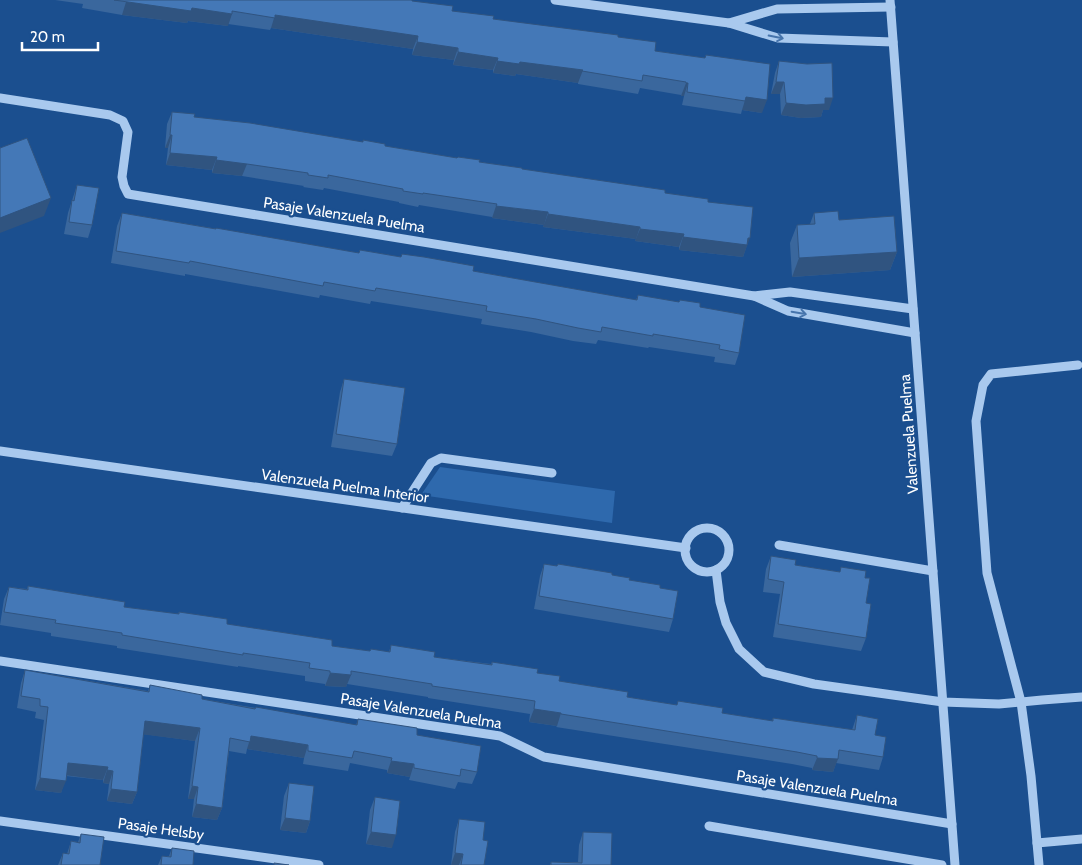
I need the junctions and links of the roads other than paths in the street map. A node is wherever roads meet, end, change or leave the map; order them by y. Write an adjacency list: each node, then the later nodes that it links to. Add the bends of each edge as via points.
1 (555, 0): 3 (street)
2 (890, 4): 3 (street, via 777,9); 4 (street, Valenzuela Puelma)
3 (729, 23): 4 (street, one-way to 4, via 778,38)
4 (893, 42): 7 (street, Valenzuela Puelma)
5 (0, 98): 6 (street, Pasaje Valenzuela Puelma, via 110,115 123,121 128,132 122,177 128,194)
6 (754, 296): 7 (street, Pasaje Valenzuela Puelma, via 790,292); 8 (street, Pasaje Valenzuela Puelma, one-way to 8, via 788,311)
7 (913, 309): 8 (street, Valenzuela Puelma)
8 (915, 333): 16 (street, Valenzuela Puelma)
9 (1078, 365): 20 (street, via 991,374 983,385 976,421 987,573)
10 (0, 451): 12 (street, Valenzuela Puelma Interior)
11 (552, 473): 12 (street, via 441,458 431,463)
12 (402, 508): 14 (street, Valenzuela Puelma Interior)
13 (779, 546): 16 (street)
14 (686, 548): 15 (street, via 686,556 695,568 707,572); 15 (street, via 697,530 712,528 719,531 728,542 729,553 727,560)
15 (716, 570): 19 (street, via 726,623 740,649 764,672 814,684)
16 (933, 571): 19 (street, Valenzuela Puelma)
17 (0, 661): 22 (street, Pasaje Valenzuela Puelma, via 500,736 544,757)
18 (1082, 697): 20 (street)
19 (943, 702): 20 (street); 22 (street, Valenzuela Puelma)
20 (1021, 702): 25 (street)
21 (0, 821): 26 (street, Pasaje Helsby)
22 (952, 824): 28 (street, Valenzuela Puelma)
23 (709, 826): 27 (street)
24 (1082, 839): 25 (street)
25 (1037, 843): 29 (street)
26 (318, 865)
27 (942, 865)
28 (955, 865)
29 (1039, 865)

